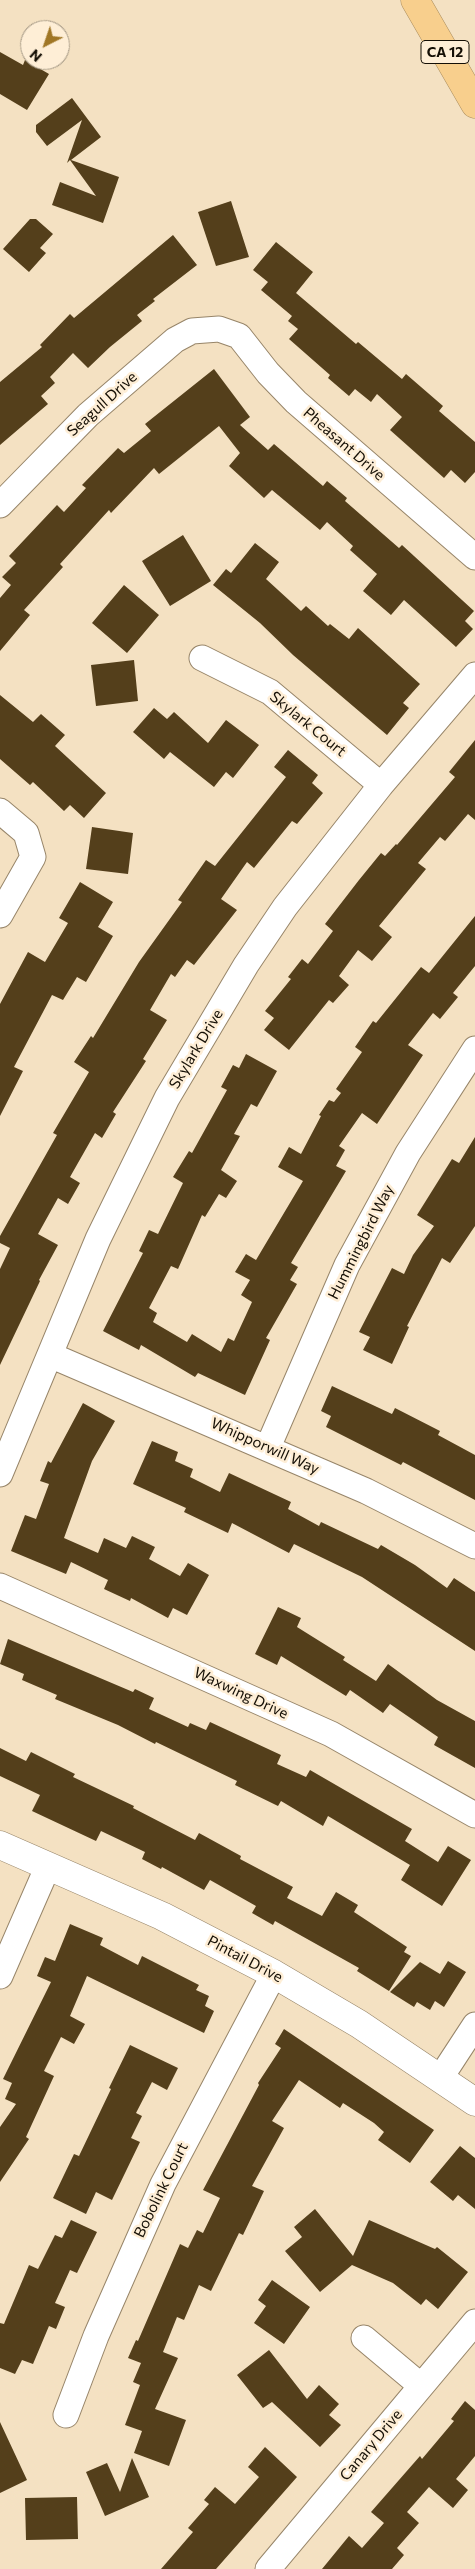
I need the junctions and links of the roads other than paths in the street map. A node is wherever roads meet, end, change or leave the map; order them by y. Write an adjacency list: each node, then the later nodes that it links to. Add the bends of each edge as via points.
1 (415, 0): 2 (highway, CA 12)
2 (475, 104)
3 (219, 328): 4 (street, Seagull Drive, via 192,331 175,340 88,415); 5 (street, Pheasant Drive, via 239,336 296,402)
4 (0, 505)
5 (475, 557)
6 (202, 658): 8 (street, Skylark Court, via 270,692)
7 (475, 675): 8 (street, Skylark Drive)
8 (381, 785): 12 (street, Skylark Drive, via 285,906 167,1098 98,1239)
9 (0, 811): 10 (street, via 26,833 33,857)
10 (0, 915)
11 (475, 1049): 13 (street, Hummingbird Way, via 408,1152 347,1265)
12 (50, 1355): 13 (street, Whipporwill Way); 14 (street, Skylark Drive)
13 (268, 1447): 15 (street, Whipporwill Way, via 366,1491)
14 (0, 1474)
15 (475, 1546)
16 (0, 1586): 17 (street, Waxwing Drive, via 331,1734)
17 (475, 1815)
18 (0, 1846): 19 (street, Pintail Drive)
19 (48, 1866): 20 (street, Pintail Drive, via 162,1916); 21 (street)
20 (274, 1974): 23 (street, Pintail Drive); 28 (street, Bobolink Court, via 162,2184 96,2336)
21 (0, 1976)
22 (475, 2025): 23 (street)
23 (441, 2077): 24 (street, Pintail Drive)
24 (475, 2102)
25 (475, 2322): 27 (street, Canary Drive)
26 (364, 2338): 27 (street)
27 (420, 2385): 29 (street, Canary Drive)
28 (66, 2415)
29 (268, 2569)

